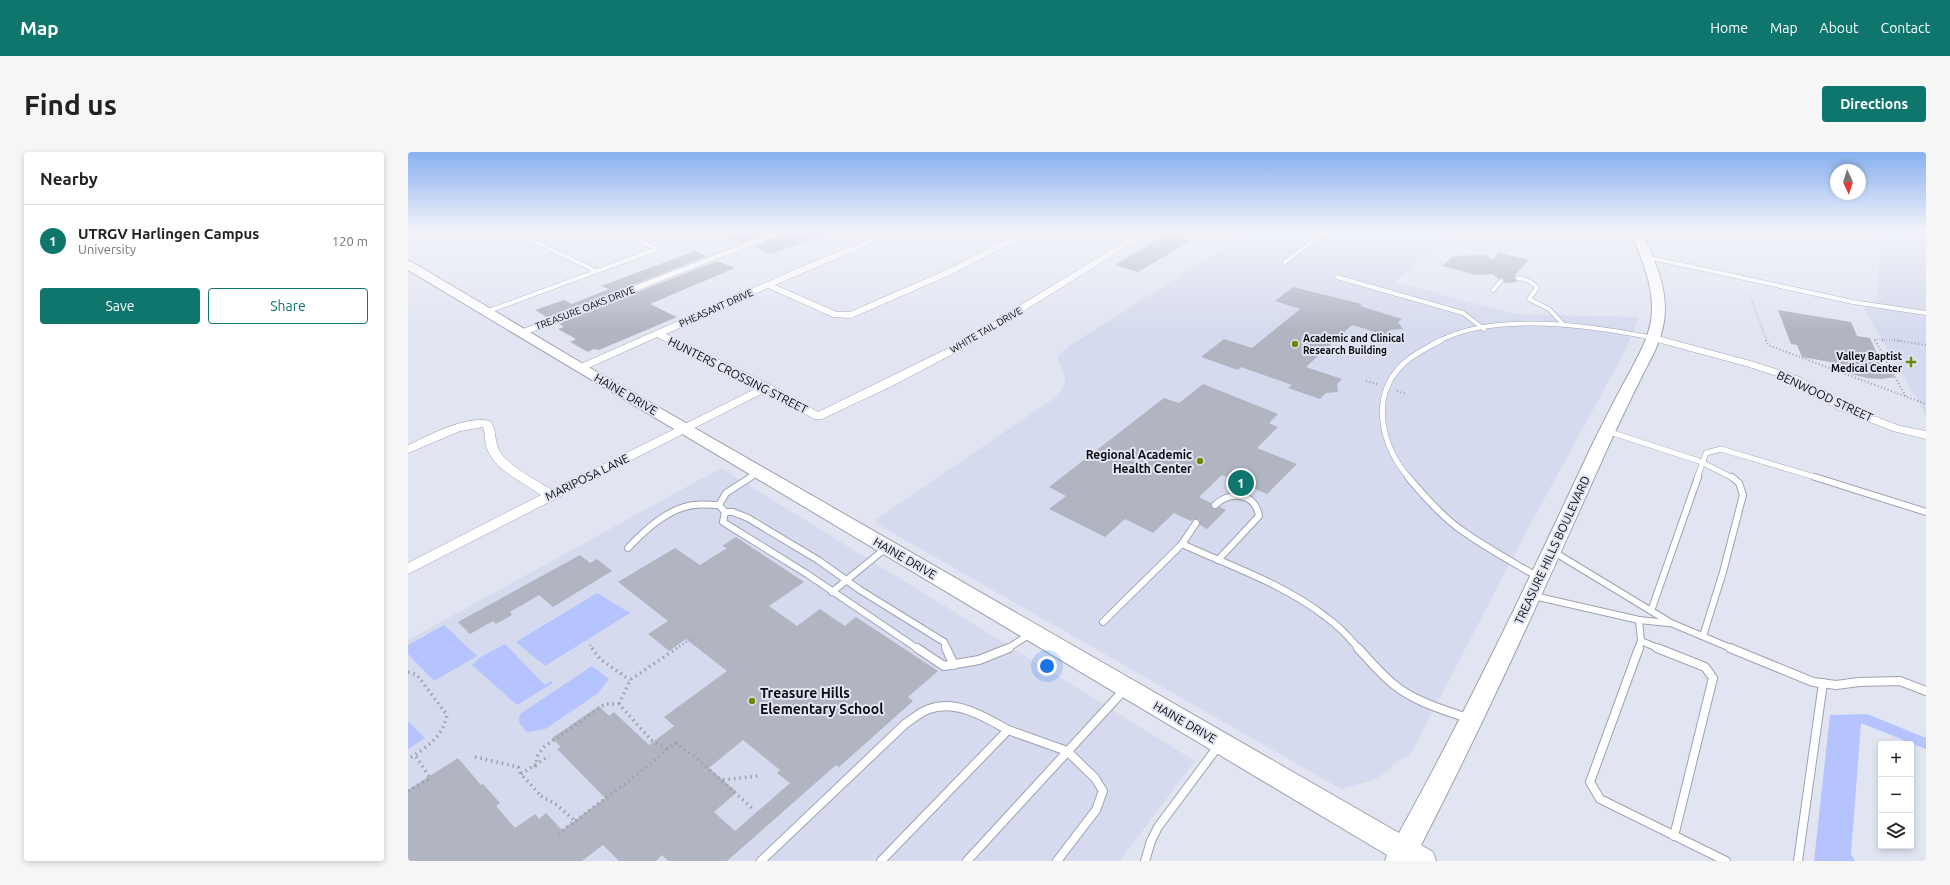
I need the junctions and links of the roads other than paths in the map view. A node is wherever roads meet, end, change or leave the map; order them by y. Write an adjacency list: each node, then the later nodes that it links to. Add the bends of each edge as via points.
1 (582, 264): 10 (lane)
2 (615, 264): 10 (lane)
3 (699, 264): 20 (street, TREASURE OAKS DRIVE)
4 (818, 264): 14 (street, PHEASANT DRIVE)
5 (965, 264): 14 (street, via 851,315 836,315)
6 (1091, 264): 25 (street, WHITE TAIL DRIVE, via 1005,320 904,375)
7 (1650, 264): 22 (street, TREASURE HILLS BOULEVARD, via 1659,295)
8 (1679, 264): 17 (lane, via 1853,302)
9 (410, 267): 16 (street, HAINE DRIVE)
10 (596, 271): 16 (lane)
11 (1337, 277): 19 (lane, via 1463,313)
12 (1518, 278): 18 (lane, via 1535,284 1537,288 1529,299 1546,306)
13 (1501, 281): 15 (lane)
14 (768, 285): 21 (street, PHEASANT DRIVE)
15 (1493, 290)
16 (486, 312): 20 (street, HAINE DRIVE)
17 (1926, 313)
18 (1564, 325): 19 (lane, via 1540,324); 22 (lane, via 1614,329)
19 (1484, 329): 44 (lane, via 1443,339 1424,348 1397,369 1387,386 1381,407 1384,436 1393,457 1432,503 1464,532)
20 (521, 333): 23 (street, HAINE DRIVE)
21 (658, 334): 23 (street, PHEASANT DRIVE); 24 (street, HUNTERS CROSSING STREET)
22 (1654, 338): 27 (street, TREASURE HILLS BOULEVARD); 28 (street, BENWOOD STREET, via 1789,377 1841,407 1897,429)
23 (580, 368): 26 (street, HAINE DRIVE)
24 (767, 388): 25 (street, HUNTERS CROSSING STREET); 26 (street, MARIPOSA LANE)
25 (818, 417)
26 (686, 429): 31 (street, HAINE DRIVE); 32 (street, MARIPOSA LANE)
27 (1607, 431): 30 (lane); 41 (street, TREASURE HILLS BOULEVARD)
28 (1926, 435)
29 (408, 449): 32 (street, via 476,423 486,423 490,427 491,444 503,462)
30 (1702, 462): 36 (lane, via 1706,453 1721,450 1742,454); 48 (lane); 53 (lane, via 1728,473 1740,483 1743,495)
31 (759, 472): 33 (lane, via 726,493); 40 (street, HAINE DRIVE)
32 (551, 495): 43 (street, MARIPOSA LANE)
33 (719, 505): 35 (lane); 39 (lane, via 693,506 668,514 637,537)
34 (1215, 505): 42 (lane, via 1227,497 1237,496 1255,502 1259,509 1256,520)
35 (725, 512): 45 (lane, via 733,512 748,518); 46 (lane, via 723,522)
36 (1926, 512)
37 (1196, 524): 38 (lane)
38 (1182, 544): 42 (lane); 50 (lane)
39 (628, 548)
40 (888, 548): 45 (lane); 52 (street, HAINE DRIVE)
41 (1553, 551): 44 (street, TREASURE HILLS BOULEVARD); 48 (lane)
42 (1218, 560): 59 (lane, via 1287,593 1337,624 1384,677 1408,695)
43 (408, 569)
44 (1540, 578): 47 (street, TREASURE HILLS BOULEVARD)
45 (846, 580): 46 (lane); 55 (lane, via 944,642)
46 (832, 592): 55 (lane, via 944,666)
47 (1531, 596): 49 (lane); 59 (street, TREASURE HILLS BOULEVARD)
48 (1651, 611): 51 (lane)
49 (1638, 620): 51 (lane); 54 (lane)
50 (1104, 622)
51 (1671, 623): 53 (lane)
52 (1033, 632): 55 (lane, via 984,660); 57 (street, HAINE DRIVE)
53 (1703, 636): 56 (lane, via 1813,682)
54 (1641, 640): 63 (lane, via 1705,666 1712,678); 63 (lane, via 1590,782 1600,799)
55 (954, 665)
56 (1823, 683): 58 (lane, via 1836,685 1900,681); 71 (lane)
57 (1126, 688): 61 (street, HAINE DRIVE); 62 (lane)
58 (1926, 691)
59 (1471, 719): 64 (street, TREASURE HILLS BOULEVARD, via 1434,794)
60 (1008, 730): 62 (lane); 65 (lane, via 982,715 957,707 931,708 905,724); 66 (lane)
61 (1220, 743): 64 (street, HAINE DRIVE); 69 (lane, via 1158,827)
62 (1067, 751): 67 (lane); 68 (lane, via 1095,778 1103,791 1096,810)
63 (1674, 836): 70 (lane)
64 (1408, 857)
65 (761, 861)
66 (881, 861)
67 (967, 861)
68 (1058, 861)
69 (1145, 861)
70 (1726, 861)
71 (1798, 861)

